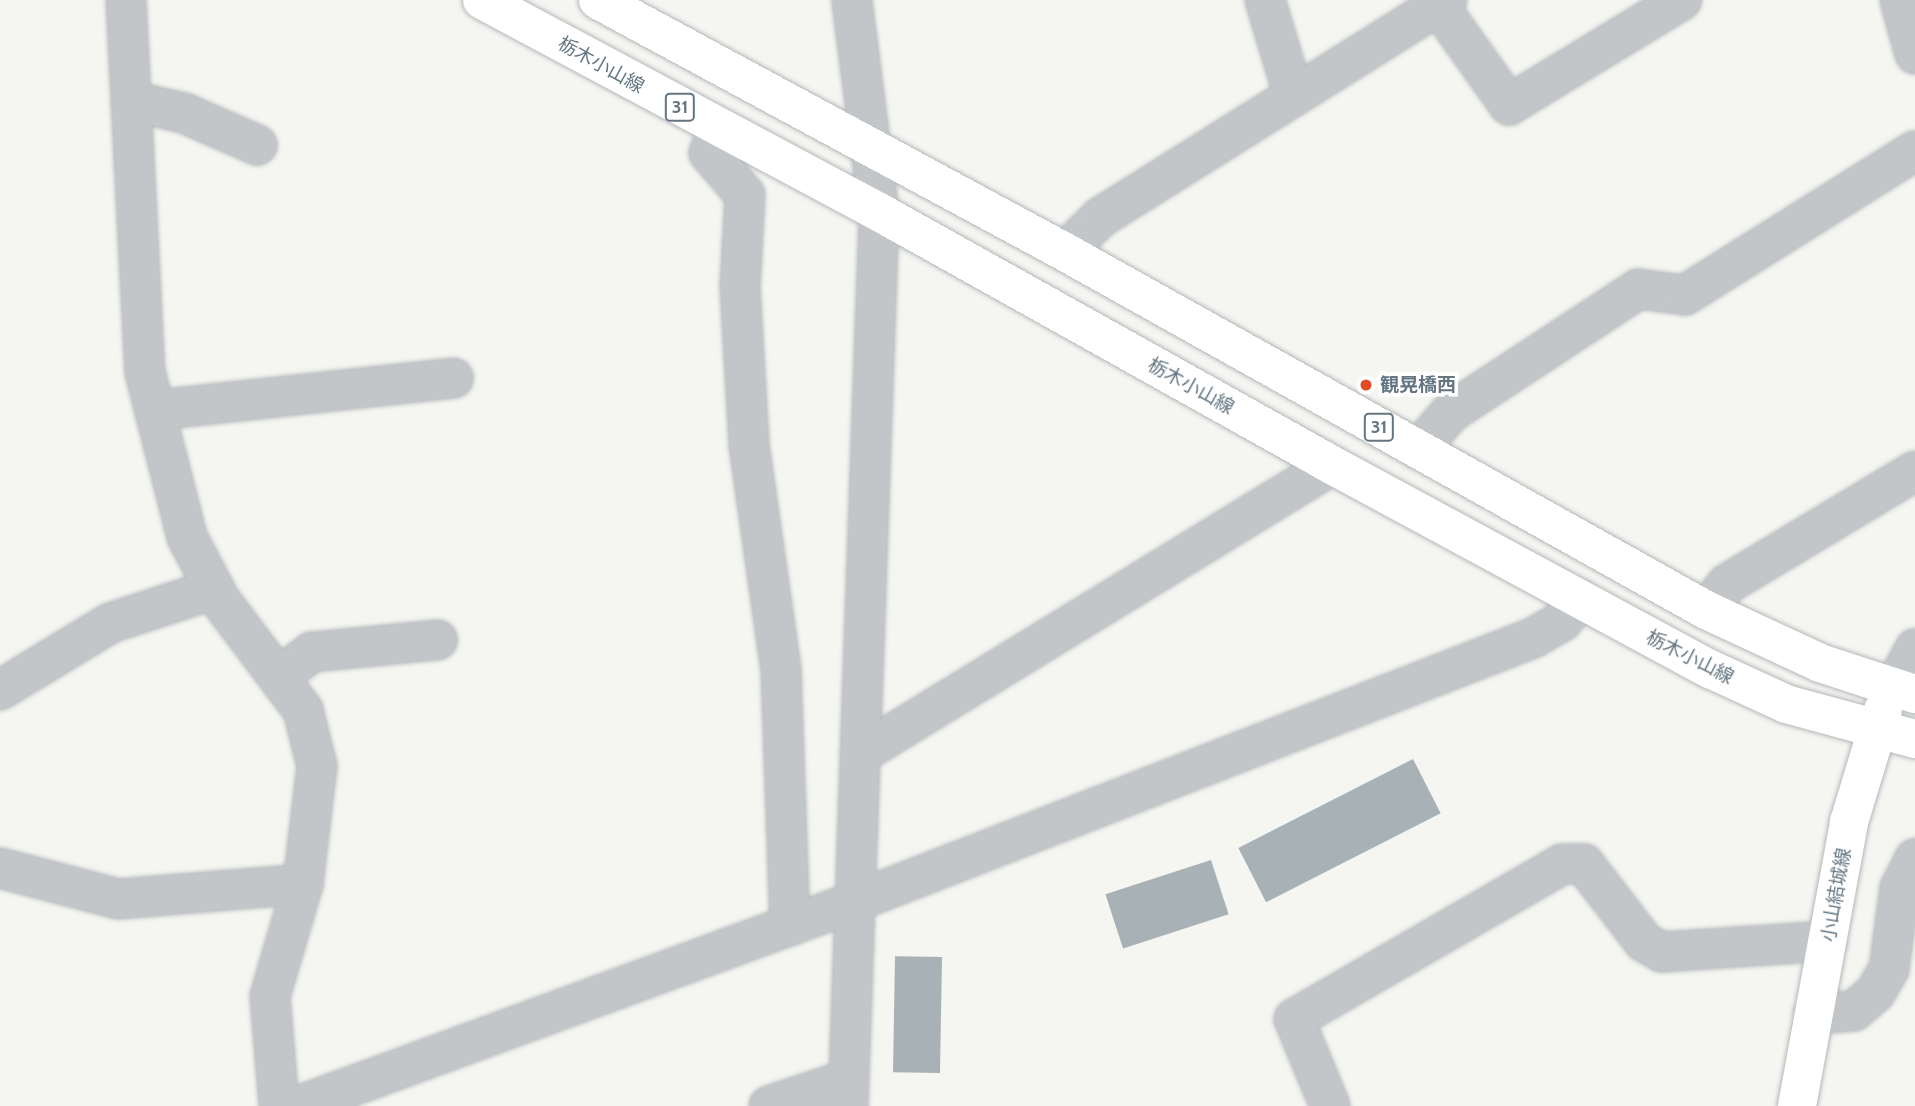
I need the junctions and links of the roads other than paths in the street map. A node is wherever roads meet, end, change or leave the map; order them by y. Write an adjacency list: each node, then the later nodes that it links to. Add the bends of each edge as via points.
1 (126, 0): 11 (street)
2 (482, 0): 12 (main road, 栃木小山線 / 31)
3 (598, 0): 14 (main road, 31)
4 (852, 0): 14 (street)
5 (1265, 0): 10 (street)
6 (1682, 0): 8 (street, via 1509,105)
7 (1900, 0): 9 (street)
8 (1443, 3): 10 (street)
9 (1915, 54)
10 (1294, 96): 17 (street, via 1101,217)
11 (131, 101): 13 (street, via 184,113); 19 (street, via 145,372)
12 (719, 128): 16 (main road, 栃木小山線 / 31); 38 (street, via 709,153 745,195 740,287 749,432 781,670)
13 (257, 145)
14 (874, 148): 16 (street); 17 (main road, 31)
15 (1915, 151): 20 (street, via 1685,295 1638,289 1451,412)
16 (879, 212): 21 (main road, 栃木小山線 / 31); 33 (street)
17 (1065, 252): 20 (main road, 31)
18 (453, 378): 19 (street)
19 (155, 410): 23 (street, via 187,537)
20 (1418, 450): 25 (main road, 31)
21 (1332, 465): 24 (main road, 栃木小山線 / 31); 33 (street)
22 (1915, 471): 25 (street, via 1727,584)
23 (214, 589): 28 (street); 29 (street, via 110,623)
24 (1581, 599): 31 (main road, 栃木小山線 / 31, via 1786,704); 37 (street, via 1562,621 1533,638)
25 (1706, 610): 30 (main road, 31, via 1820,663)
26 (437, 640): 28 (street, via 312,652)
27 (1915, 649): 30 (street)
28 (278, 677): 36 (street, via 303,710 317,766)
29 (0, 690)
30 (1904, 692): 31 (main road, 小山結城線)
31 (1874, 732): 32 (main road, 栃木小山線 / 31); 39 (main road, 小山結城線, via 1849,822)
32 (1915, 739)
33 (860, 754): 37 (street)
34 (1915, 859): 40 (street, via 1900,888 1889,969 1875,993 1854,1011)
35 (0, 868): 36 (street, via 118,899)
36 (303, 884): 42 (street, via 270,996)
37 (854, 902): 38 (street); 41 (street)
38 (790, 926): 43 (street)
39 (1828, 941): 40 (main road, 小山結城線); 45 (street, via 1662,952 1644,942 1584,864 1562,863 1294,1020)
40 (1812, 1014): 46 (main road, 小山結城線)
41 (849, 1093): 44 (street)
42 (279, 1106)
43 (298, 1106)
44 (769, 1106)
45 (1330, 1106)
46 (1797, 1106)

